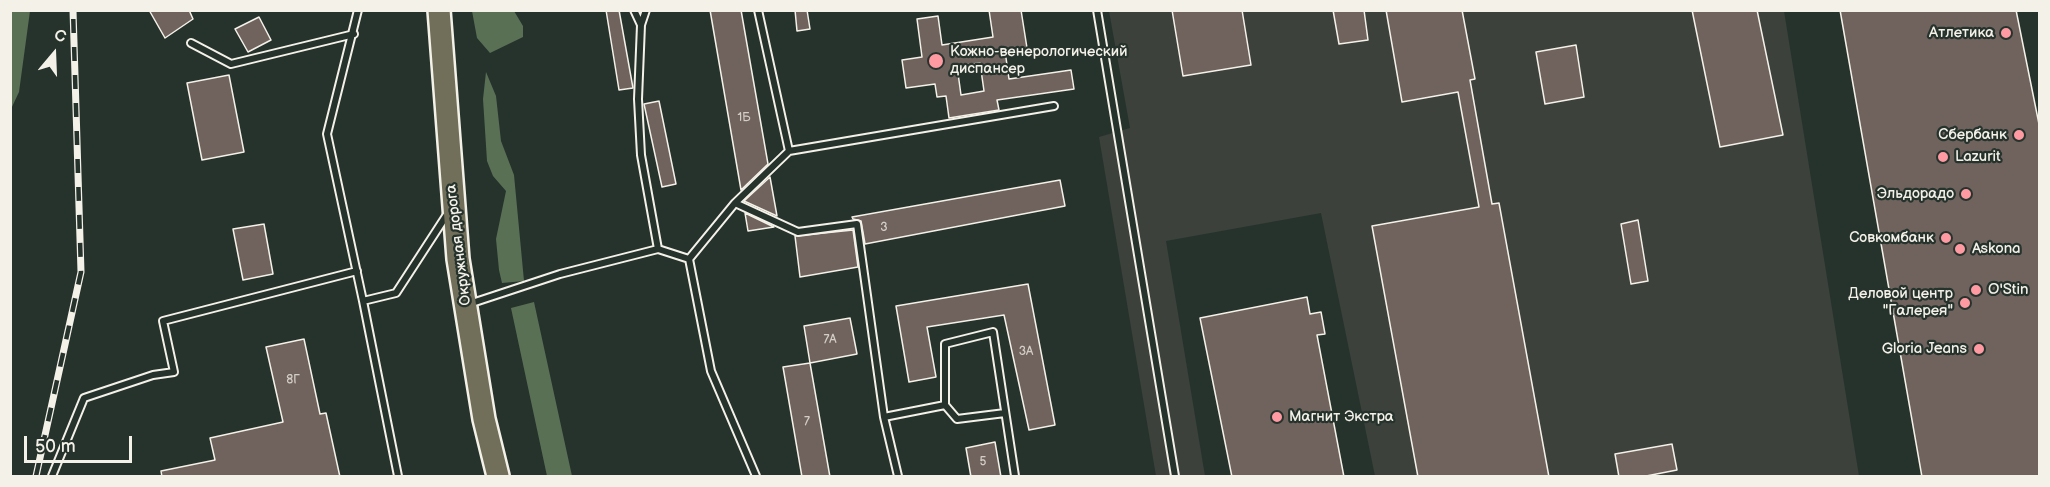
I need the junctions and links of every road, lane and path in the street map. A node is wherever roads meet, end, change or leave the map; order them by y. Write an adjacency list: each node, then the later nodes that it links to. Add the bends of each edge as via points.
1 (358, 10): 8 (lane)
2 (439, 10): 13 (highway, Окружная дорога)
3 (634, 10): 7 (lane)
4 (646, 10): 7 (lane)
5 (758, 10): 11 (lane)
6 (1097, 10): 28 (lane)
7 (641, 25): 14 (lane, via 641,155)
8 (354, 34): 9 (lane, via 231,64); 16 (lane, via 327,134)
9 (191, 43)
10 (1054, 106): 11 (lane)
11 (789, 152): 12 (lane)
12 (735, 203): 15 (lane); 21 (lane, via 798,232 857,224)
13 (453, 204): 17 (lane, via 396,294); 18 (highway, Окружная дорога)
14 (658, 249): 15 (lane); 18 (lane, via 560,274)
15 (689, 259): 25 (lane, via 711,371)
16 (357, 271): 17 (lane); 22 (lane, via 163,321 174,372 84,398)
17 (363, 300): 23 (lane)
18 (466, 306): 24 (highway, Окружная дорога, via 484,419)
19 (945, 405): 20 (lane, via 957,419); 20 (lane, via 945,344 993,332); 21 (lane)
20 (1005, 413): 27 (lane)
21 (884, 417): 26 (lane)
22 (52, 477)
23 (398, 477)
24 (498, 477)
25 (756, 477)
26 (898, 477)
27 (1015, 477)
28 (1175, 477)

